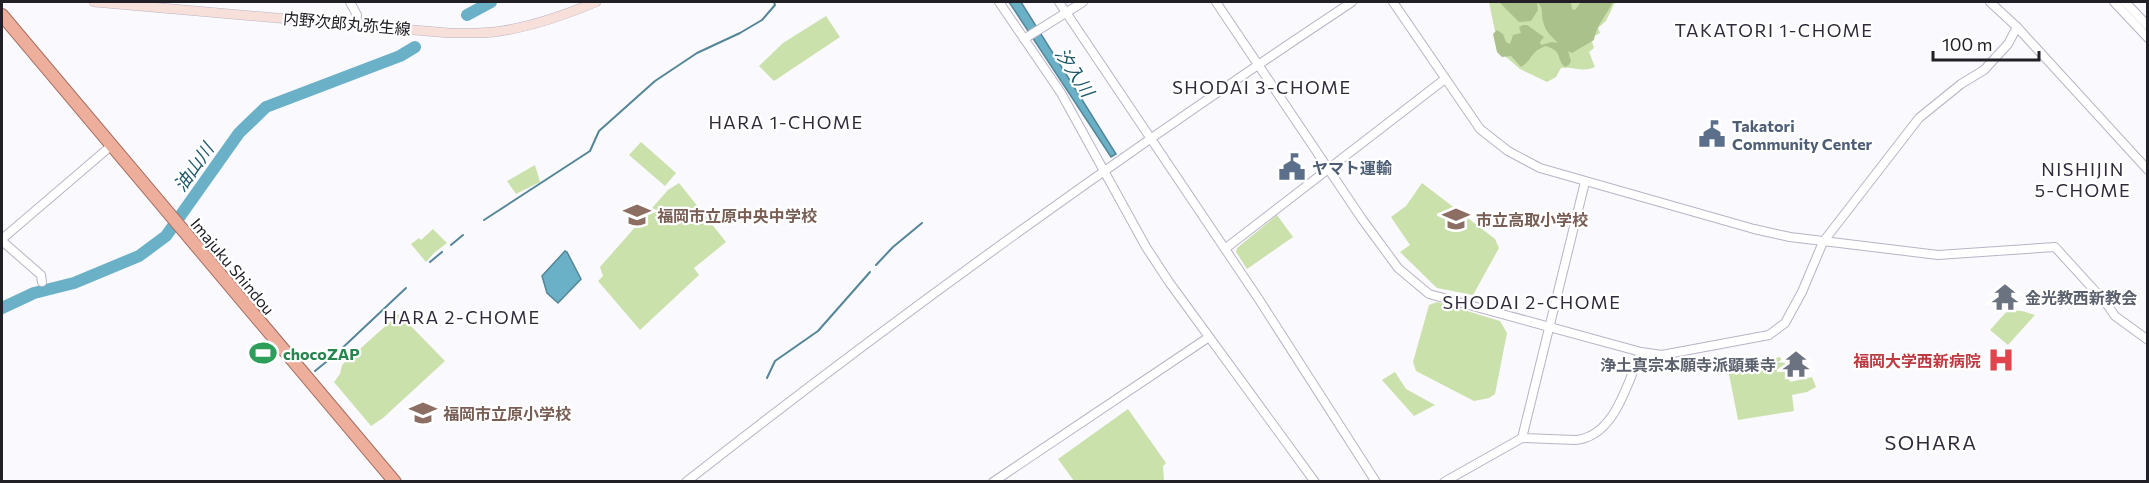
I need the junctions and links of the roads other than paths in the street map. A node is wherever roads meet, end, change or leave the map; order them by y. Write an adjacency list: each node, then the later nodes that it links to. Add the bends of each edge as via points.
1 (94, 2): 15 (main road, 内野次郎丸弥生線)
2 (350, 2): 15 (street, via 357,15)
3 (596, 2): 15 (main road, 内野次郎丸弥生線, via 537,24 499,32 449,33)
4 (999, 2): 20 (street)
5 (1059, 2): 13 (street)
6 (1083, 2): 13 (street)
7 (1216, 2): 21 (street)
8 (1352, 2): 21 (street)
9 (1393, 2): 22 (street)
10 (1990, 2): 18 (street)
11 (2114, 2): 19 (street)
12 (2125, 2): 17 (street)
13 (1066, 12): 20 (street); 23 (street)
14 (2, 15): 24 (highway, Imajuku Shindou)
15 (356, 24)
16 (2, 26): 24 (highway, Imajuku Shindou)
17 (2148, 26)
18 (2016, 27): 27 (street); 31 (street, via 2008,44 1984,70 1919,118)
19 (2148, 38)
20 (1024, 39): 26 (street)
21 (1258, 65): 23 (street); 25 (street)
22 (1445, 79): 25 (street); 28 (street, via 1480,129 1508,151 1540,168)
23 (1150, 137): 26 (street); 32 (street)
24 (109, 148): 29 (highway, Imajuku Shindou); 30 (street)
25 (1329, 168): 32 (street); 34 (street, via 1398,268 1430,294)
26 (1105, 169): 35 (street, via 1146,247); 41 (street)
27 (2148, 170)
28 (1585, 182): 31 (street, via 1776,235); 34 (street)
29 (180, 233): 39 (highway, Imajuku Shindou); 40 (highway, Imajuku Shindou)
30 (2, 240): 33 (street, via 41,275)
31 (1823, 242): 36 (street, via 1938,255 2055,247 2115,316); 37 (street, via 1785,323 1769,335 1671,354)
32 (1226, 248): 44 (street)
33 (42, 282)
34 (1549, 327): 37 (street); 38 (street)
35 (1209, 337): 42 (street); 43 (street)
36 (2148, 340)
37 (1641, 352): 38 (street, via 1612,418 1599,432 1583,440)
38 (1522, 438): 45 (street)
39 (386, 482)
40 (395, 482)
41 (686, 482)
42 (993, 482)
43 (1315, 482)
44 (1376, 482)
45 (1444, 482)

